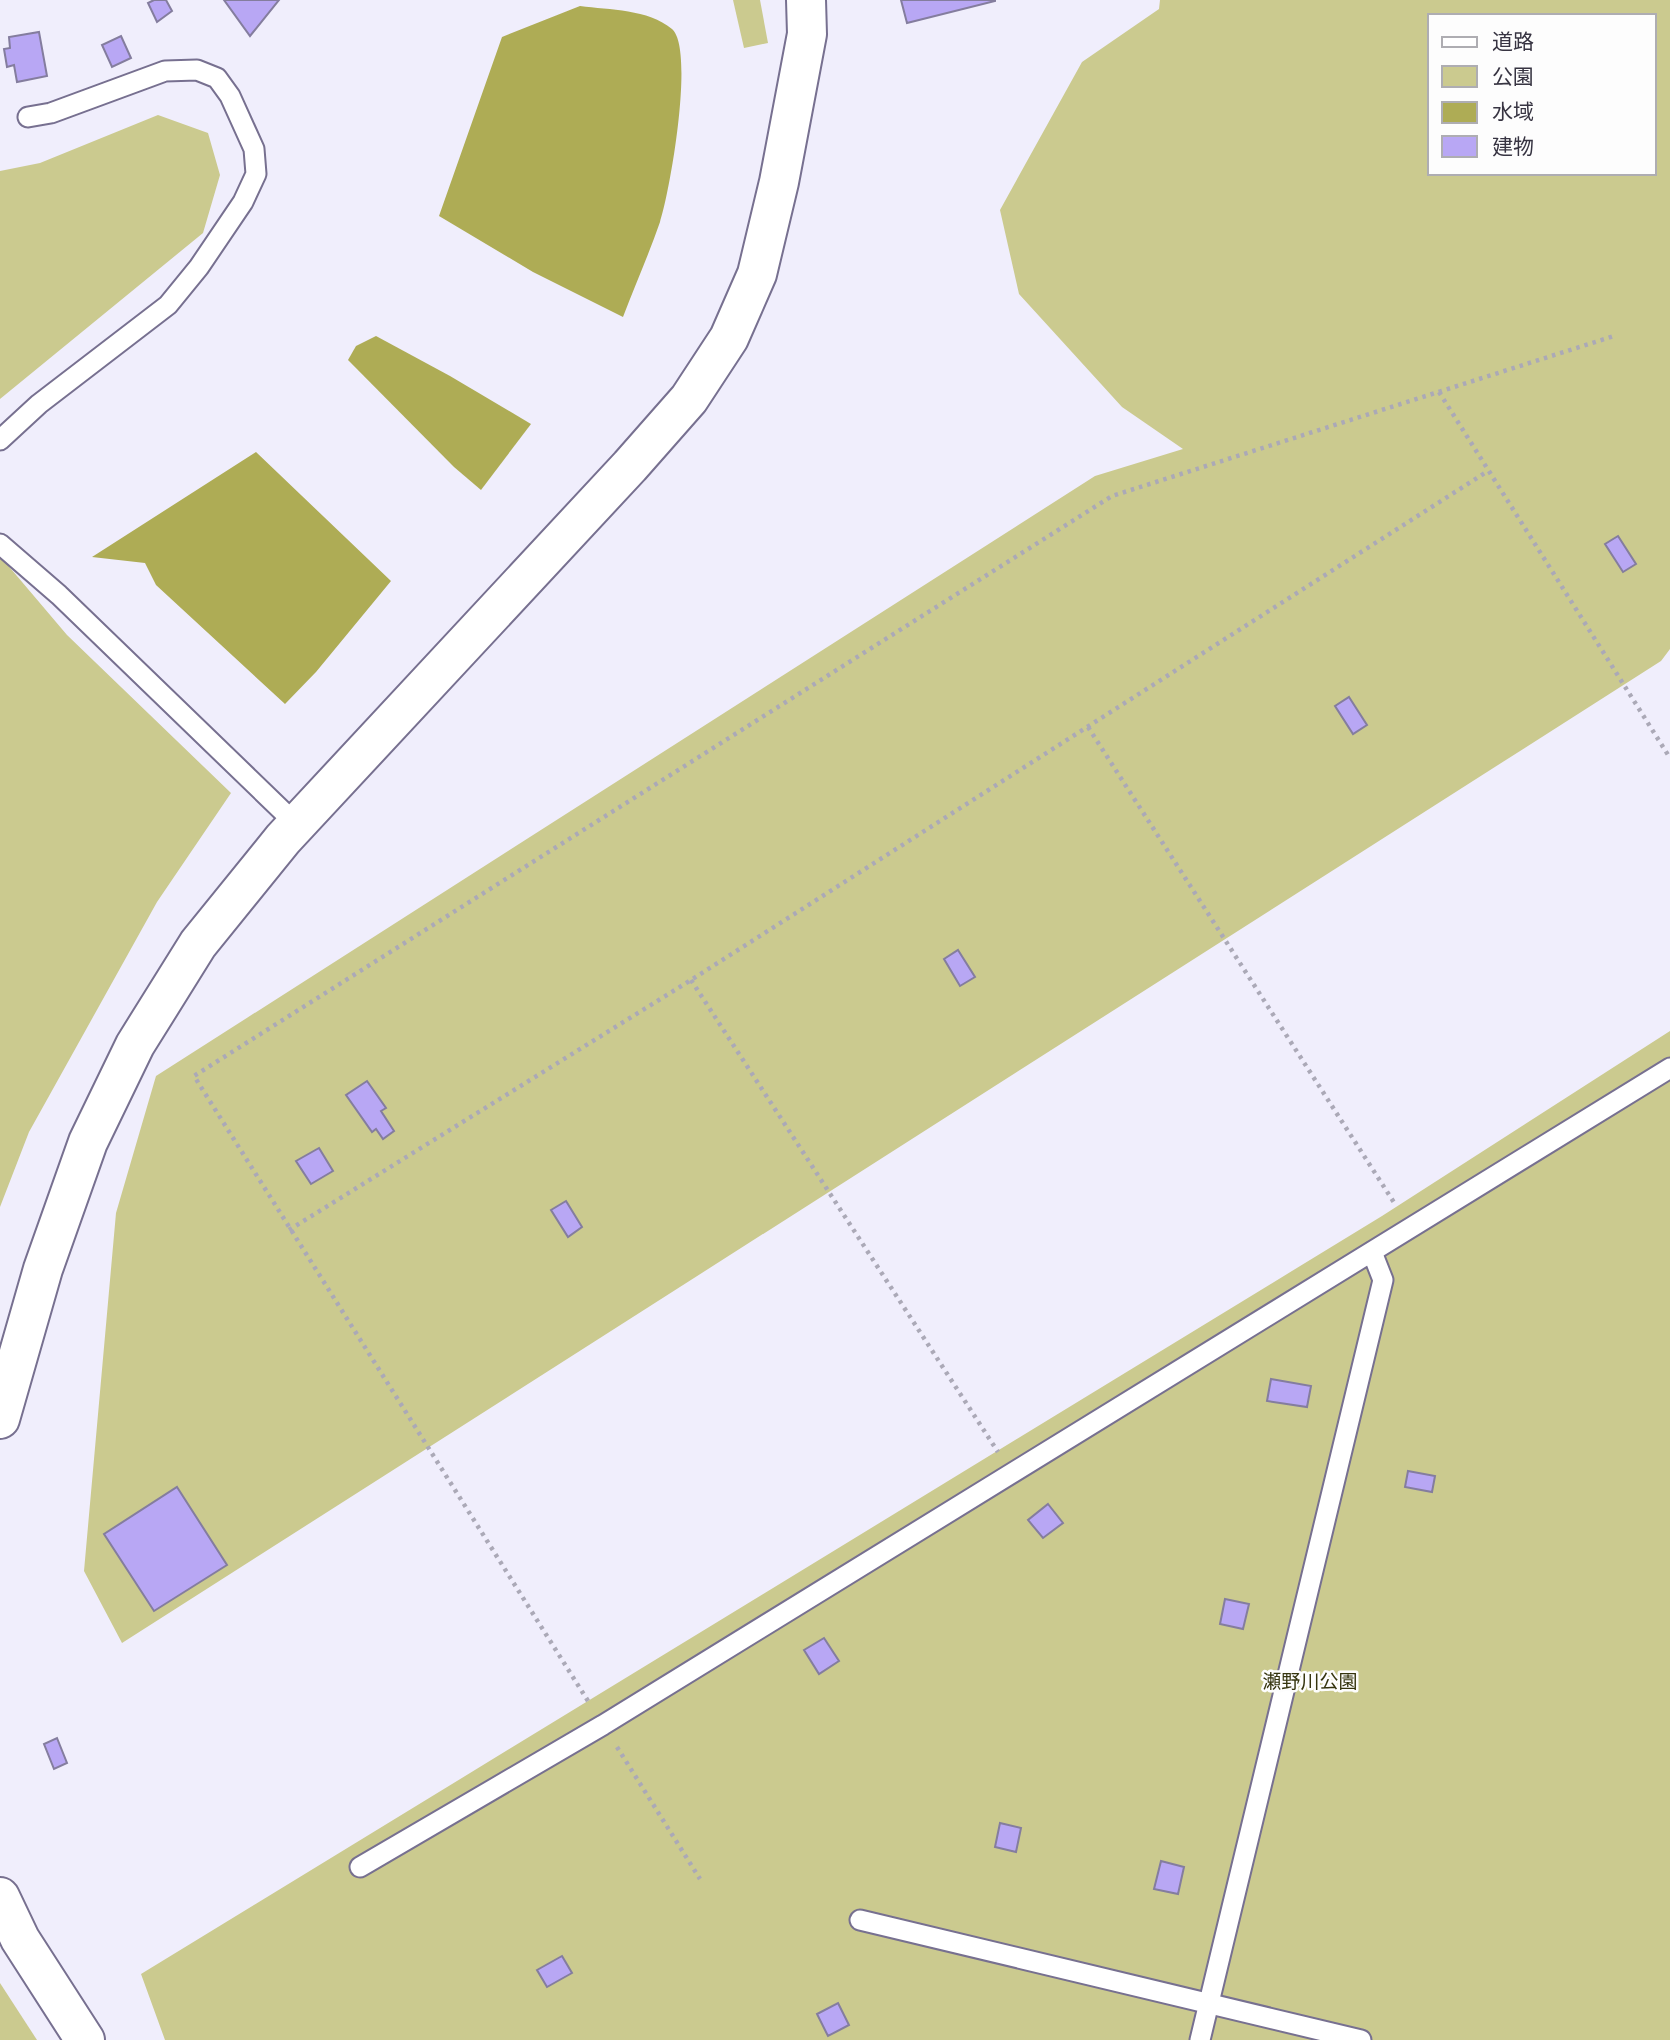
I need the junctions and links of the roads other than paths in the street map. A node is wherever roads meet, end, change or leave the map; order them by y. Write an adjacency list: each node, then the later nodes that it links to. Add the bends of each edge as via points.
1 (806, 0): 5 (street, via 807,34 779,182 757,274 729,338 689,399)
2 (28, 117): 3 (lane, via 51,113 165,71 197,70 217,78 230,96 254,149 256,174 243,202 199,267 168,304)
3 (0, 440)
4 (0, 544): 5 (lane)
5 (296, 824): 8 (street, via 198,944 135,1045 88,1142 43,1269)
6 (1670, 1068): 7 (lane)
7 (1372, 1252): 9 (lane, via 603,1725); 12 (lane, via 1383,1280)
8 (0, 1419)
9 (360, 1867)
10 (0, 1897): 13 (street, via 19,1939)
11 (860, 1920): 12 (lane)
12 (1209, 2003): 14 (lane); 15 (lane)
13 (85, 2040)
14 (1200, 2040)
15 (1361, 2040)

